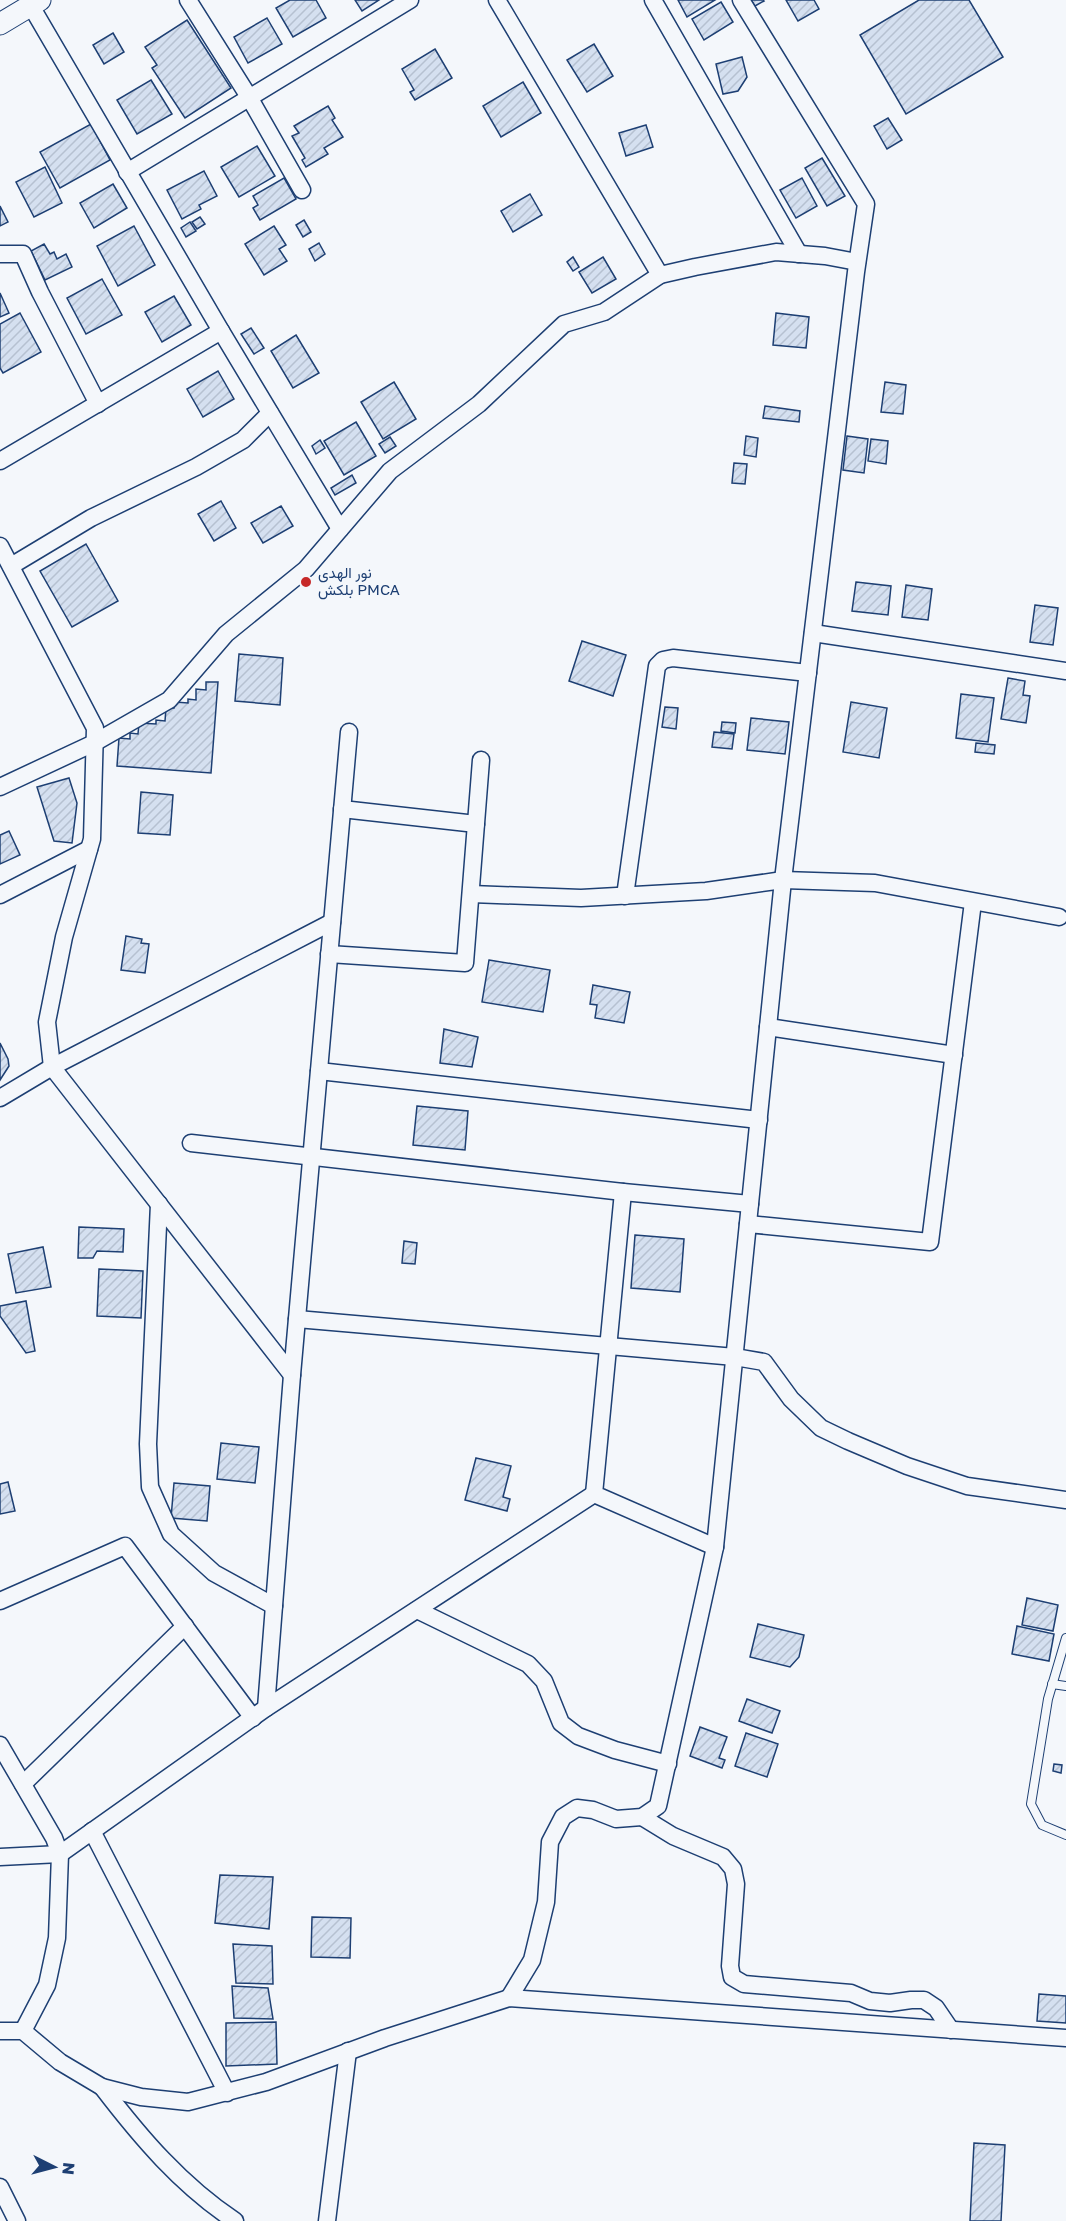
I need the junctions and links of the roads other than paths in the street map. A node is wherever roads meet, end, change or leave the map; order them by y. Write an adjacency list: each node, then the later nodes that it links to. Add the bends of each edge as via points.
1 (188, 0): 8 (street)
2 (410, 0): 8 (street)
3 (497, 0): 14 (street)
4 (653, 0): 12 (street)
5 (741, 0): 13 (street, via 866,204)
6 (36, 3): 7 (street); 9 (street)
7 (0, 24)
8 (249, 97): 9 (street); 10 (street)
9 (127, 172): 15 (street)
10 (302, 190)
11 (0, 254): 16 (street, via 23,254)
12 (799, 254): 13 (street); 14 (street, via 776,252)
13 (857, 262): 22 (street)
14 (660, 275): 19 (street, via 604,312 564,324 479,404 390,471)
15 (221, 331): 16 (street); 17 (street)
16 (98, 404): 18 (street)
17 (270, 413): 19 (street); 21 (street, via 243,440 91,518)
18 (0, 461)
19 (340, 529): 26 (street, via 306,570 226,634 170,700)
20 (0, 546): 21 (street)
21 (11, 567): 26 (street, via 94,728)
22 (813, 633): 23 (street); 24 (street)
23 (1066, 670)
24 (808, 673): 32 (street); 35 (street, via 674,658 657,666)
25 (349, 732): 29 (street)
26 (94, 742): 28 (street); 31 (street)
27 (481, 760): 30 (street)
28 (0, 787)
29 (342, 809): 30 (street); 38 (street)
30 (476, 824): 33 (street)
31 (89, 849): 34 (street); 42 (street, via 64,938 47,1022)
32 (783, 880): 35 (street, via 706,891); 36 (street, via 875,884); 40 (street)
33 (471, 894): 35 (street); 39 (street, via 465,963)
34 (0, 895)
35 (625, 896)
36 (973, 902): 37 (street); 41 (street)
37 (1059, 917)
38 (332, 922): 39 (street); 42 (street)
39 (329, 954): 43 (street)
40 (768, 1027): 41 (street); 45 (street)
41 (954, 1055): 51 (street, via 930,1242)
42 (52, 1067): 44 (street); 49 (street)
43 (319, 1071): 45 (street); 47 (street)
44 (0, 1098)
45 (759, 1119): 50 (street)
46 (191, 1143): 47 (street)
47 (312, 1156): 48 (street); 52 (street)
48 (623, 1192): 50 (street); 53 (street)
49 (159, 1204): 55 (street); 60 (street, via 148,1444 150,1487 171,1534 214,1573)
50 (750, 1204): 51 (street)
51 (748, 1224): 54 (street)
52 (297, 1319): 53 (street); 55 (street)
53 (607, 1346): 54 (street); 56 (street)
54 (735, 1357): 57 (street, via 764,1362 791,1399 821,1428 907,1466 967,1486); 58 (street)
55 (292, 1375): 60 (street)
56 (594, 1494): 58 (street); 61 (street)
57 (1066, 1500)
58 (715, 1547): 68 (street)
59 (0, 1601): 62 (street, via 126,1546)
60 (274, 1606): 66 (street)
61 (417, 1610): 66 (street); 68 (street, via 528,1664 544,1681 561,1723 578,1736)
62 (185, 1626): 66 (street); 69 (street)
63 (1066, 1638): 64 (lane)
64 (1052, 1684): 65 (lane); 72 (lane, via 1031,1804 1042,1825)
65 (1066, 1686)
66 (260, 1713): 71 (street)
67 (0, 1745): 69 (street)
68 (668, 1764): 70 (street, via 658,1806)
69 (22, 1784): 73 (street)
70 (642, 1817): 75 (street, via 616,1819 576,1808 563,1816 550,1842 546,1902 532,1960); 76 (street, via 673,1836 723,1857 733,1869 736,1884 732,1977 744,1983 851,1993 870,2001 924,2000 936,2008)
71 (92, 1831): 73 (street); 82 (street)
72 (1066, 1835)
73 (60, 1854): 74 (street); 77 (street, via 57,1938 47,1985)
74 (0, 1857)
75 (509, 1998): 76 (street); 80 (street)
76 (951, 2030): 79 (street)
77 (23, 2031): 78 (street); 81 (street, via 60,2062)
78 (1, 2033)
79 (1066, 2038)
80 (348, 2051): 82 (street); 86 (street)
81 (102, 2087): 82 (street, via 141,2097 188,2102); 85 (street, via 169,2167)
82 (227, 2093)
83 (0, 2187): 84 (street)
84 (17, 2221)
85 (235, 2221)
86 (327, 2221)

